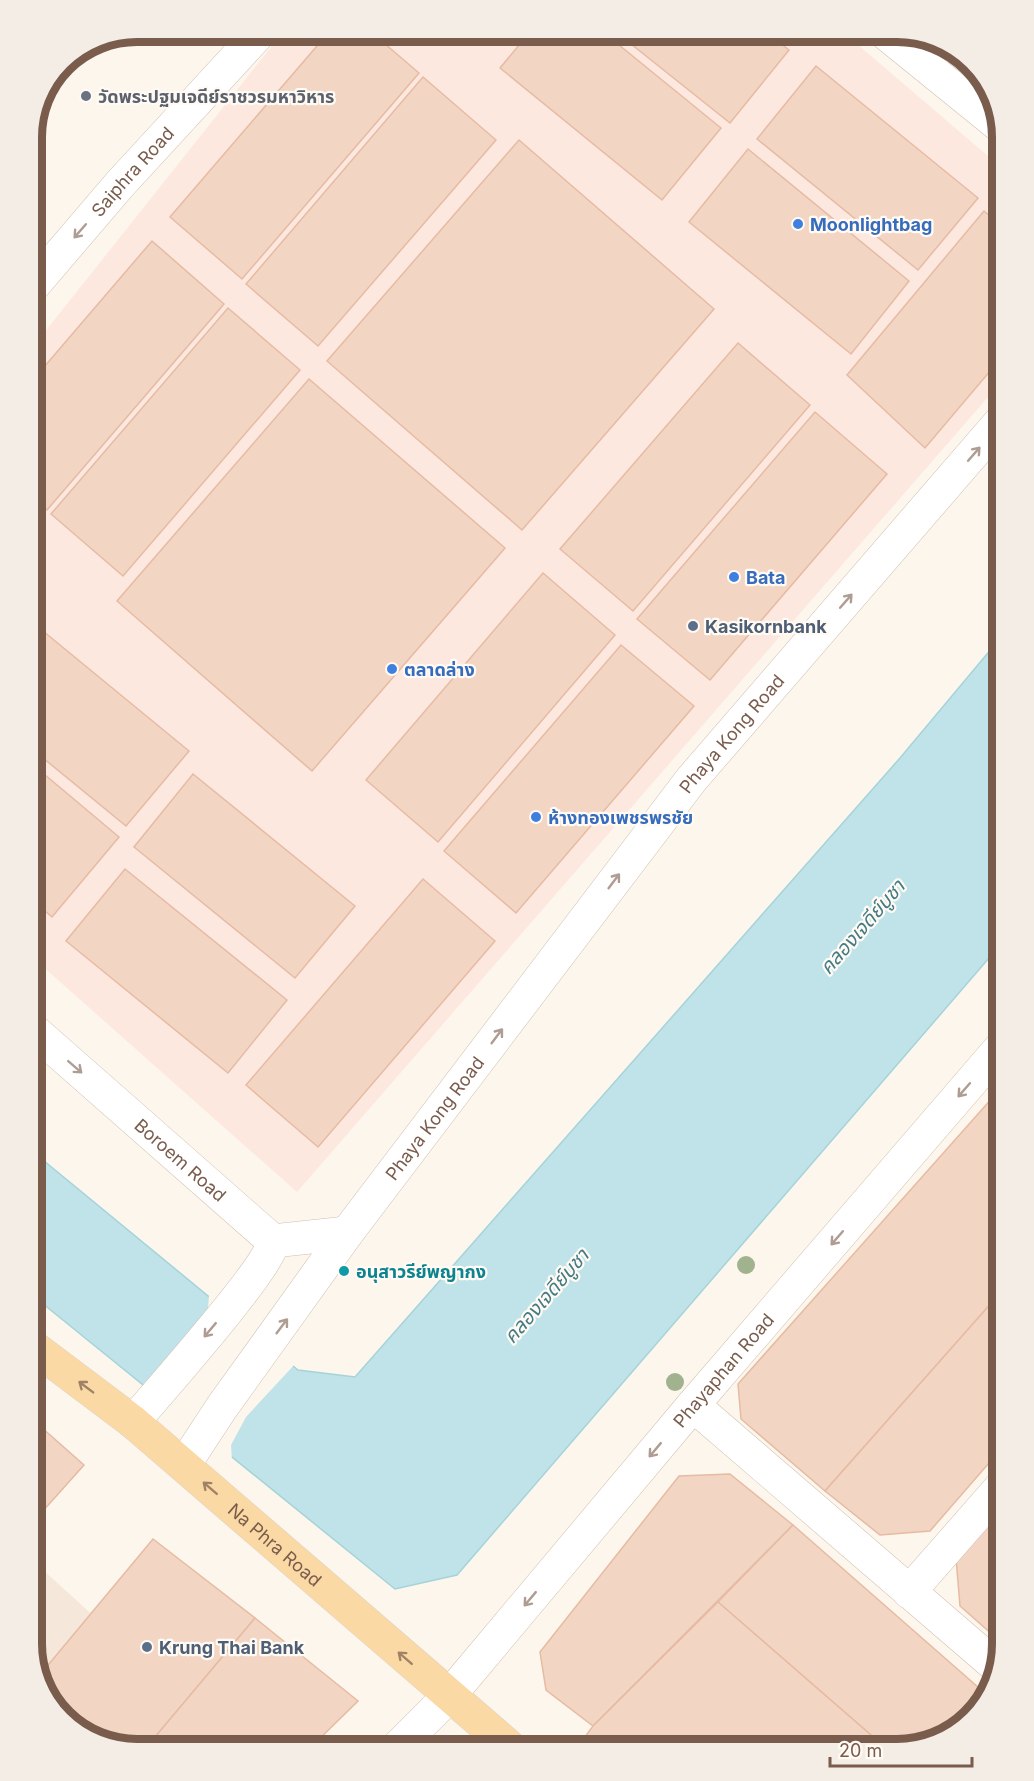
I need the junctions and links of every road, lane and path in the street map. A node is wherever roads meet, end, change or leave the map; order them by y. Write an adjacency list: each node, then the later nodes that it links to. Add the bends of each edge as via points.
1 (251, 42): 4 (street, Saiphra Road, one-way to 4)
2 (897, 42): 3 (street)
3 (990, 118)
4 (42, 275)
5 (992, 432): 8 (street, Phaya Kong Road, one-way to 5, via 691,780)
6 (42, 1038): 9 (street, Boroem Road, one-way to 9)
7 (992, 1058): 11 (street, Phayaphan Road, one-way to 11)
8 (347, 1233): 9 (street); 13 (street, Phaya Kong Road, one-way to 8)
9 (273, 1241): 12 (street, one-way to 12, via 272,1251 247,1285)
10 (42, 1354): 12 (main road, Na Phra Road, one-way to 10)
11 (693, 1405): 15 (street); 17 (street, Phayaphan Road, one-way to 17)
12 (133, 1422): 13 (main road, Na Phra Road)
13 (184, 1465): 17 (main road, Na Phra Road, one-way to 13)
14 (992, 1497): 15 (street)
15 (909, 1592): 16 (street)
16 (990, 1661)
17 (449, 1696): 18 (street, Phayaphan Road); 19 (main road, Na Phra Road)
18 (406, 1739)
19 (500, 1739)

